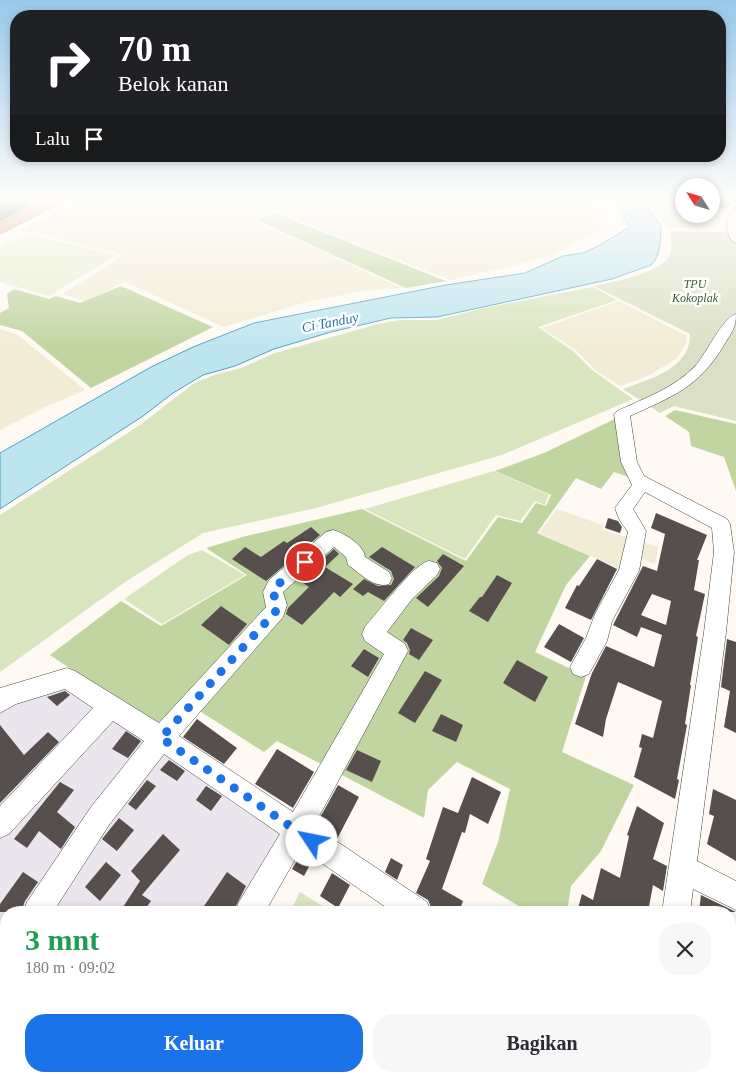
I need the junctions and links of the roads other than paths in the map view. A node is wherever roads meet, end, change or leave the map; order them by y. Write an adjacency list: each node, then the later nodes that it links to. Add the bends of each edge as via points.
1 (736, 318): 2 (street, via 701,368 682,386 622,414 630,462 637,480)
2 (642, 483): 3 (street); 6 (street, via 624,508 637,531 629,572)
3 (729, 526): 12 (street)
4 (430, 569): 11 (street, via 405,593 373,634 397,651)
5 (382, 578): 9 (street, via 355,560 356,554 333,537 276,586 273,592 276,611)
6 (581, 667)
7 (0, 702): 8 (street, via 9,695 67,678)
8 (111, 706): 9 (street); 10 (street)
9 (161, 738): 11 (street); 14 (street, via 100,816)
10 (0, 825)
11 (297, 831): 15 (street); 16 (street)
12 (684, 869): 13 (street); 17 (street)
13 (736, 896)
14 (41, 906)
15 (252, 906)
16 (408, 906)
17 (677, 906)

